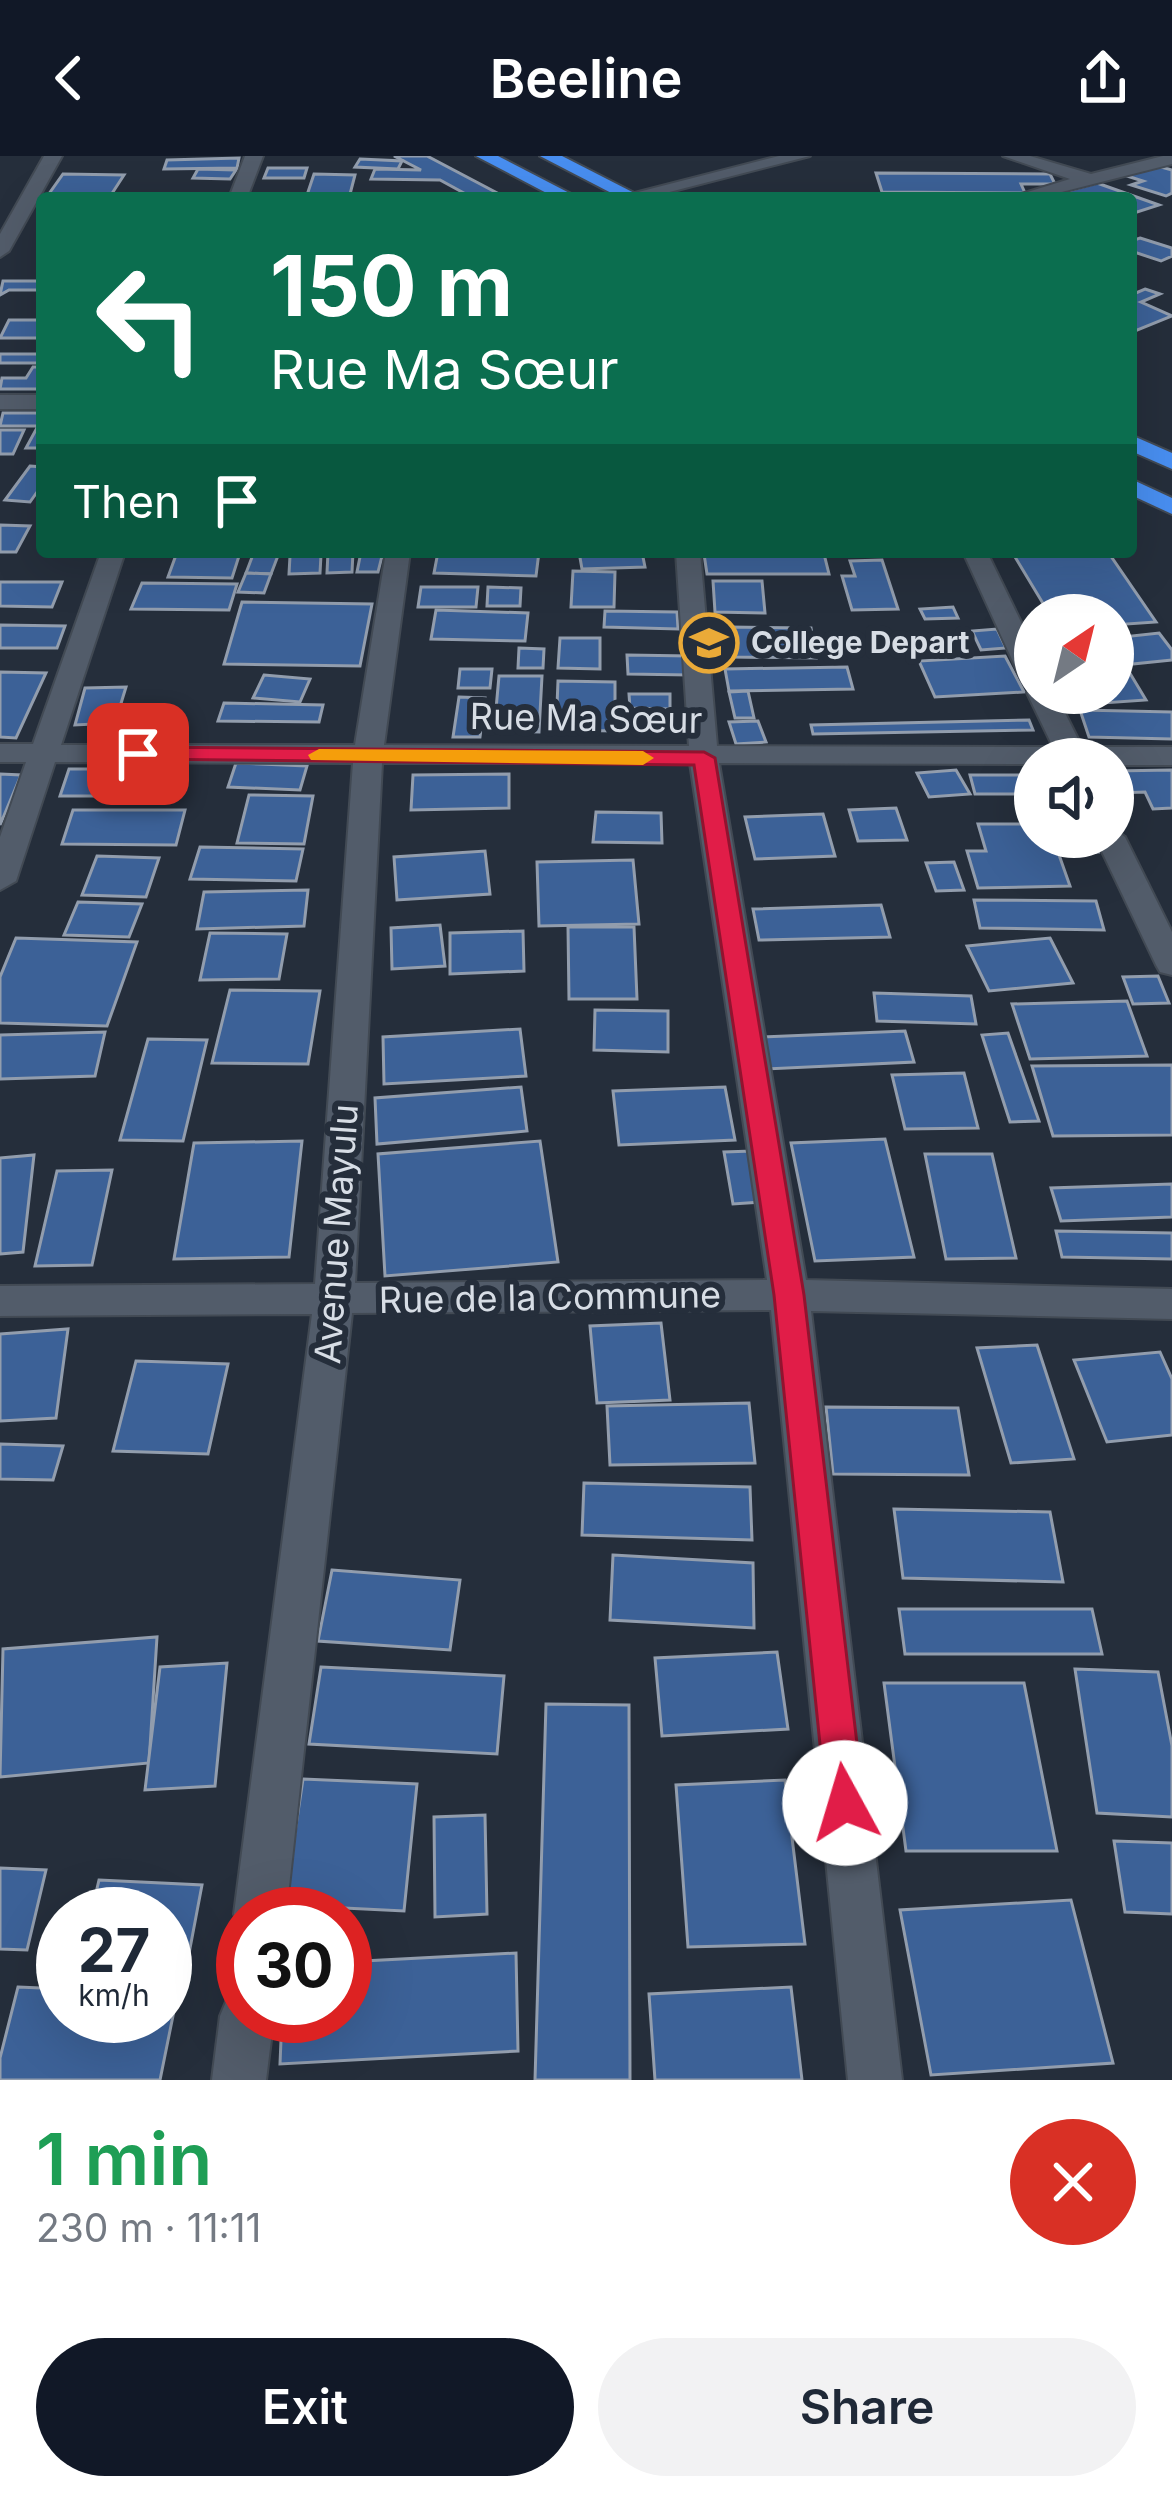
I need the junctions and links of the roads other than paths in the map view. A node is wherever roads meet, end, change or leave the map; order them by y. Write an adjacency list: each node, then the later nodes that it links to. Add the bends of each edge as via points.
1 (53, 156): 9 (street)
2 (254, 156): 10 (street)
3 (485, 156): 11 (highway)
4 (549, 156): 12 (highway)
5 (801, 156): 13 (street)
6 (1012, 156): 8 (street)
7 (1172, 159): 8 (street)
8 (1091, 180): 14 (street)
9 (39, 192)
10 (240, 192)
11 (558, 192)
12 (618, 192)
13 (654, 192)
14 (1042, 192)
15 (0, 209): 16 (street)
16 (32, 209): 17 (street)
17 (0, 251)
18 (0, 402): 19 (street)
19 (36, 403)
20 (1137, 445): 21 (highway)
21 (1172, 462)
22 (1137, 489): 23 (highway)
23 (1172, 507)
24 (111, 558): 30 (street)
25 (397, 558): 31 (street, Avenue Mayulu)
26 (688, 558): 34 (street)
27 (978, 558): 28 (street)
28 (1014, 635)
29 (0, 753): 30 (street, Rue Ma Sœur)
30 (46, 753): 31 (street, Rue Ma Sœur); 37 (street)
31 (368, 755): 34 (street, Rue Ma Sœur); 40 (street, Avenue Mayulu)
32 (1172, 756): 33 (street, Rue Ma Sœur)
33 (1134, 757)
34 (704, 758): 35 (street, Rue Ma Sœur); 39 (street)
35 (1014, 759)
36 (1120, 858): 38 (street)
37 (0, 881)
38 (1172, 964)
39 (789, 1295): 40 (street, Rue de la Commune); 42 (street, Rue de la Commune); 46 (street)
40 (334, 1299): 41 (street, Rue de la Commune); 43 (street, Avenue Mayulu)
41 (0, 1300)
42 (1172, 1304)
43 (263, 1887)
44 (244, 2043): 45 (street)
45 (239, 2080)
46 (875, 2080)

